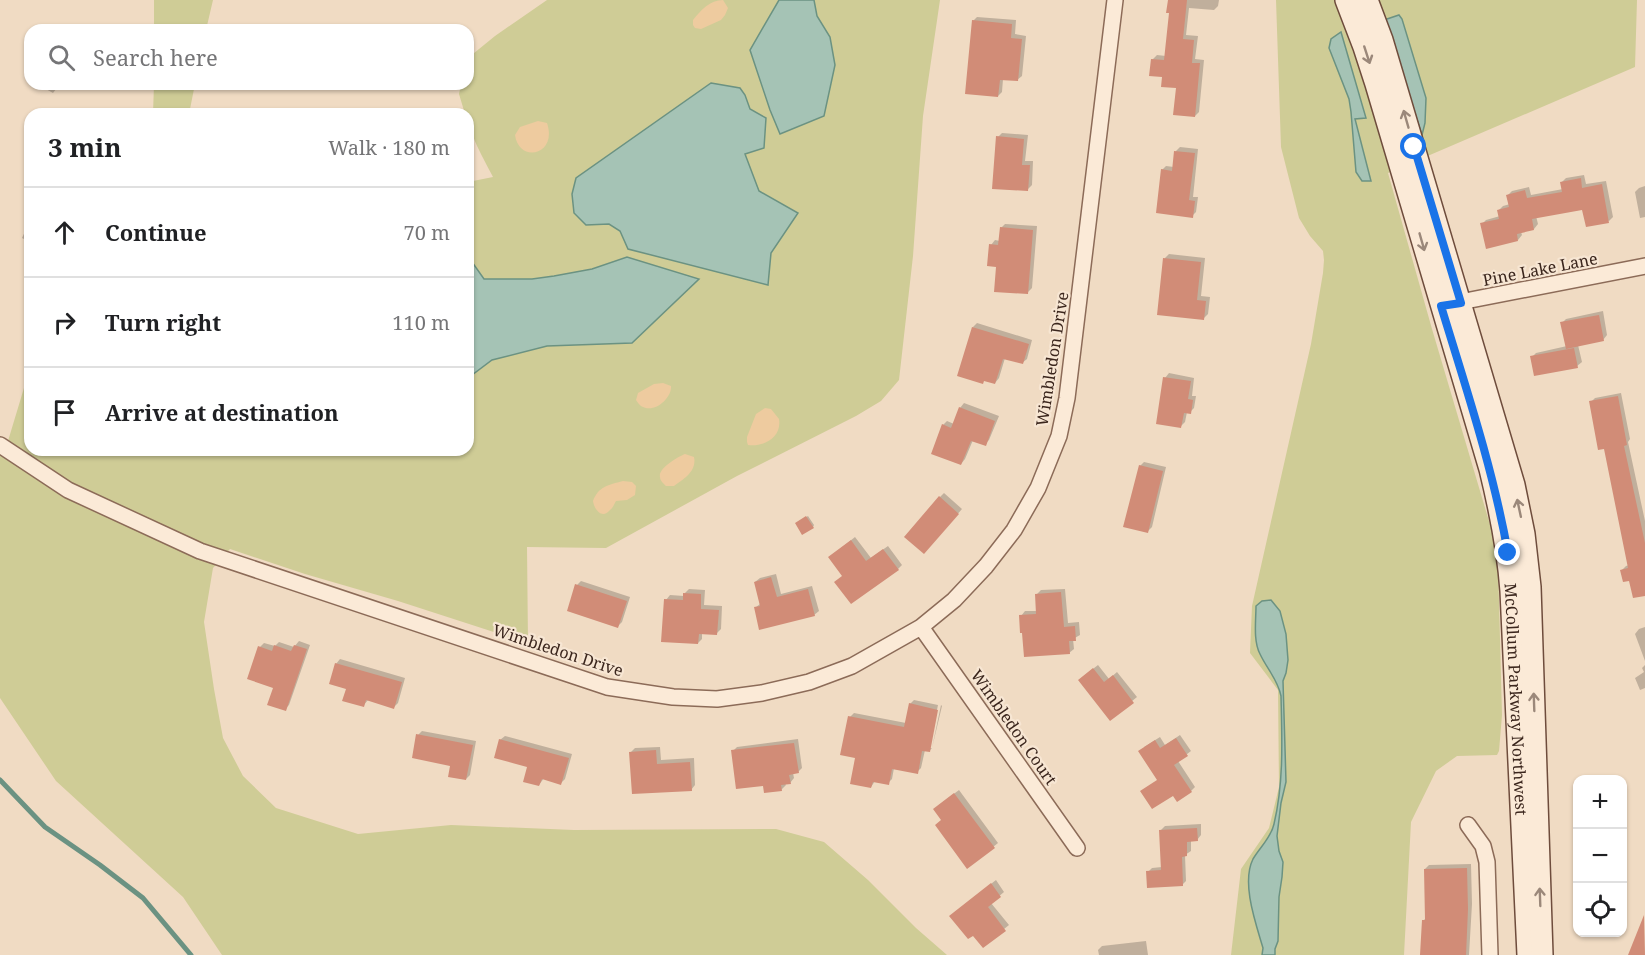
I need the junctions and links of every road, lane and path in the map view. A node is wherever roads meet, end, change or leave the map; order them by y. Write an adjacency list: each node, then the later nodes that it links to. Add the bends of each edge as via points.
1 (1115, 0): 7 (street, Wimbledon Drive, via 1070,375 1059,436 1038,488 1014,530 954,600)
2 (1346, 0): 5 (street, McCollum Parkway Northwest, one-way to 5)
3 (1367, 0): 5 (street, McCollum Parkway Northwest, one-way to 3, via 1382,40)
4 (1645, 266): 5 (street, Pine Lake Lane)
5 (1451, 304): 11 (street, McCollum Parkway Northwest, via 1508,553); 12 (street, McCollum Parkway Northwest, one-way to 5, via 1527,551 1518,501)
6 (0, 445): 7 (street, Wimbledon Drive, via 68,490 200,551 607,687 684,698 717,699 762,693 852,666)
7 (921, 627): 9 (street, Wimbledon Court)
8 (1468, 825): 10 (street, via 1483,846 1487,862)
9 (1077, 848)
10 (1490, 955)
11 (1528, 955)
12 (1542, 955)

